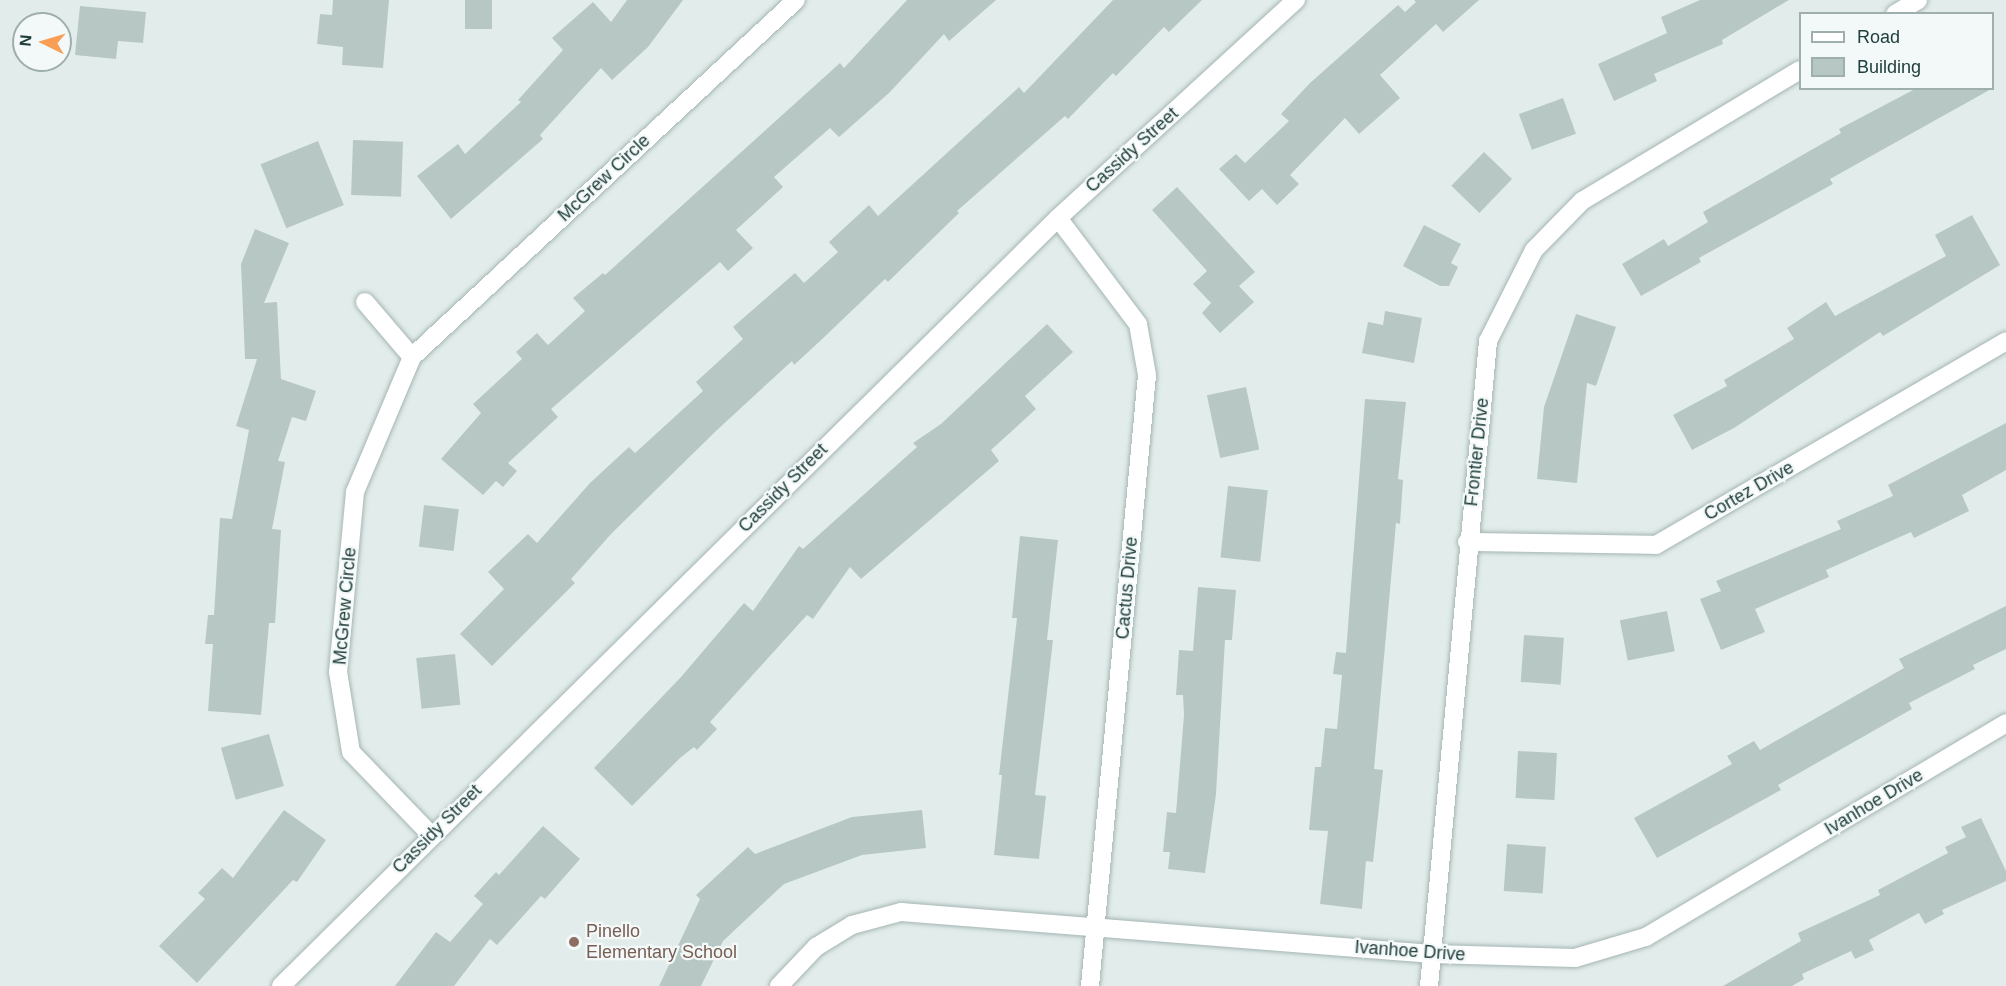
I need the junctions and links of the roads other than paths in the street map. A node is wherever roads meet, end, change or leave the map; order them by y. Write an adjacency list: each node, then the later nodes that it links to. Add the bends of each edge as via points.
1 (1296, 0): 6 (street, Cassidy Street)
2 (1918, 0): 4 (street)
3 (785, 4): 9 (street, McGrew Circle)
4 (1898, 12)
5 (1799, 71): 10 (street, Frontier Drive, via 1582,201 1534,250 1488,341)
6 (1058, 218): 12 (street, Cassidy Street); 13 (street, Cactus Drive, via 1138,324 1147,375)
7 (365, 302): 9 (street)
8 (2006, 341): 10 (street, Cortez Drive, via 1656,545)
9 (412, 357): 12 (street, McGrew Circle, via 355,492 338,672 351,752)
10 (1467, 542): 14 (street, Frontier Drive)
11 (2006, 723): 14 (street, Ivanhoe Drive, via 1646,937 1575,958)
12 (431, 835): 15 (street, Cassidy Street)
13 (1094, 928): 14 (street, Ivanhoe Drive); 16 (street, Ivanhoe Drive, via 901,912 852,925 816,946); 17 (street, Cactus Drive)
14 (1432, 954): 18 (street, Frontier Drive)
15 (280, 986)
16 (779, 986)
17 (1090, 986)
18 (1429, 986)

